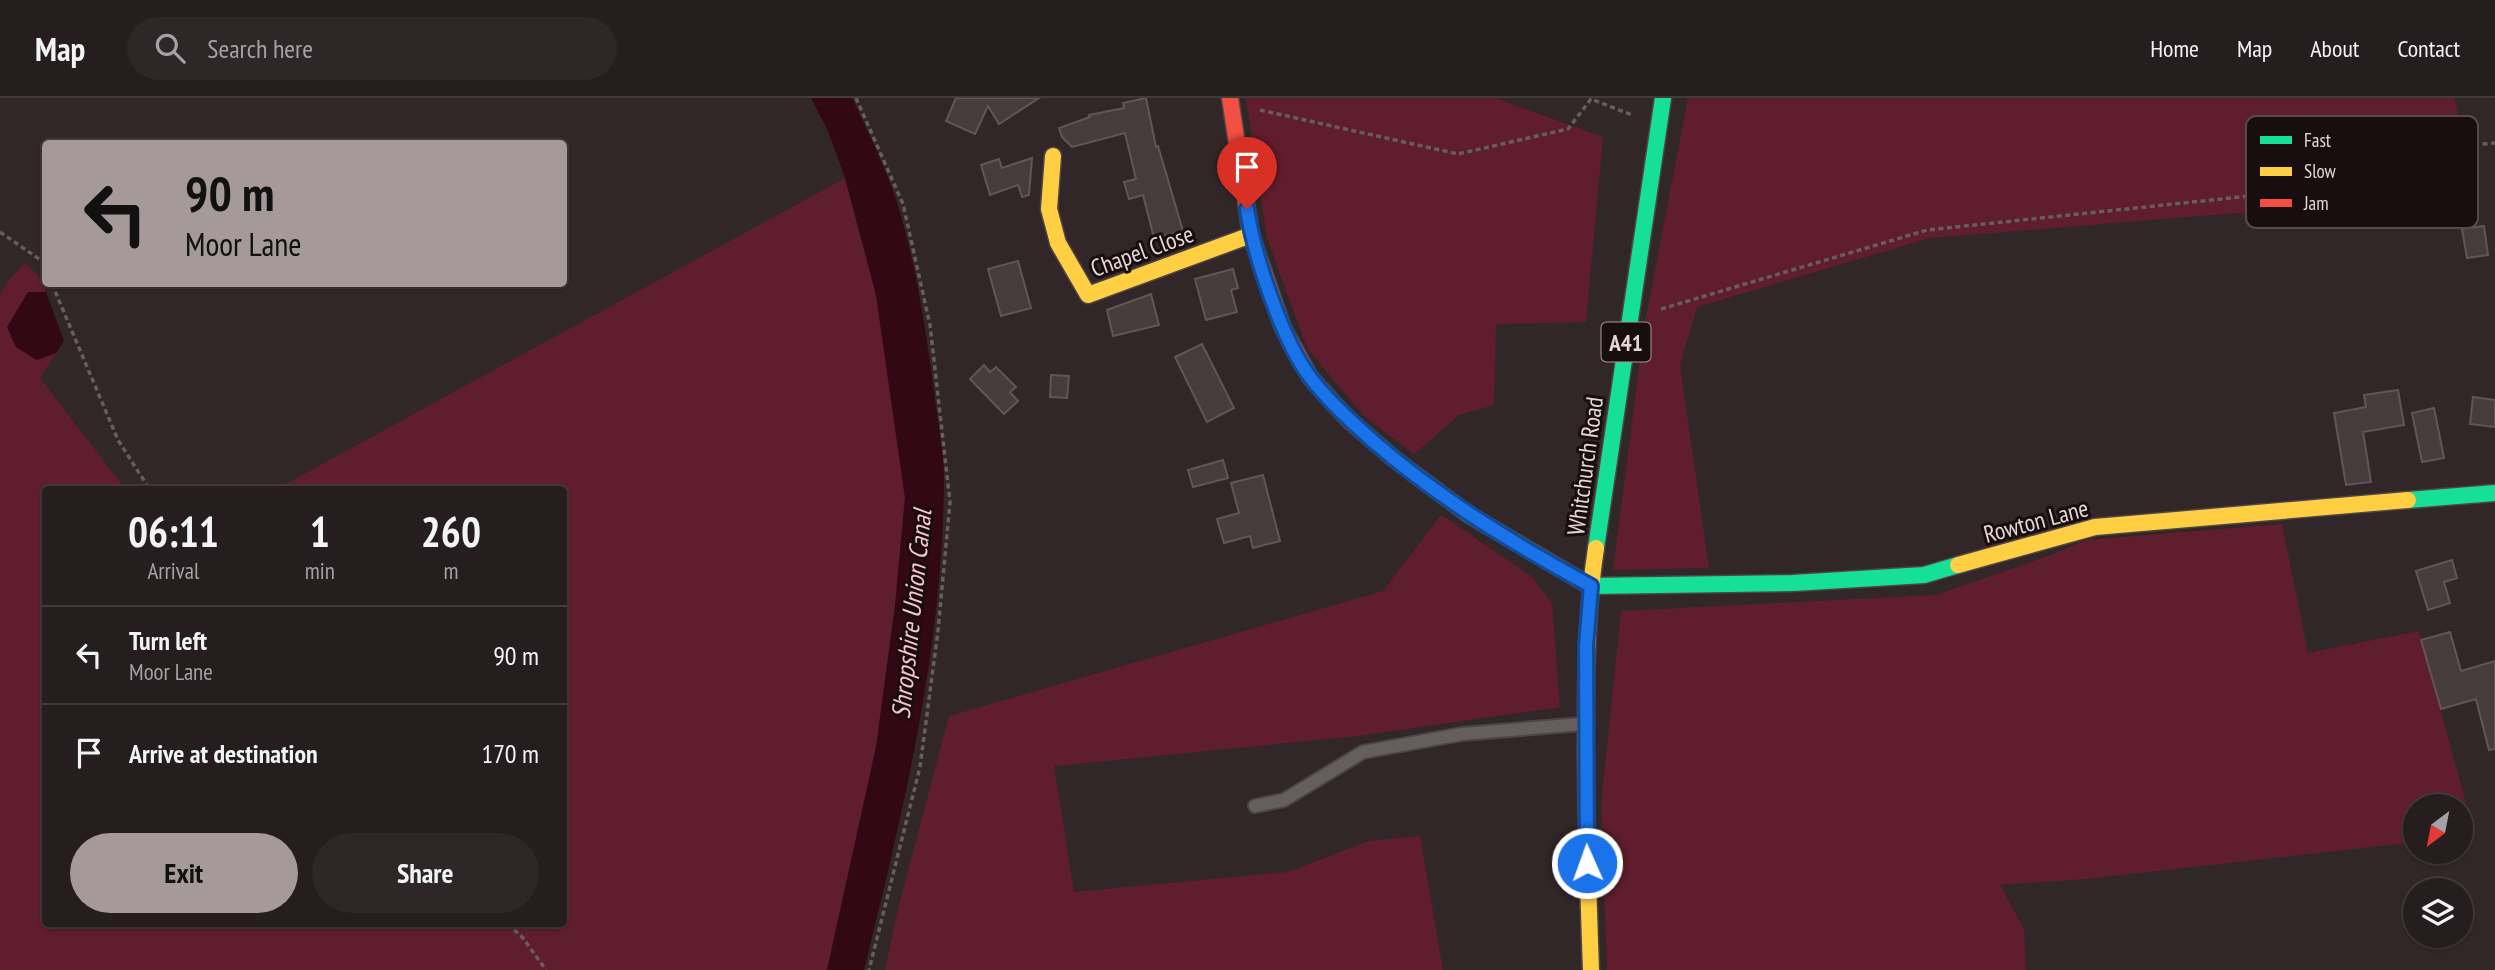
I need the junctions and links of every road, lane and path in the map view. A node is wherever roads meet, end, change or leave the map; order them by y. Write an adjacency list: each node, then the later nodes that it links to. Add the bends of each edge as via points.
1 (856, 98): 19 (path, via 903,204 930,325 950,502 920,767)
2 (1663, 98): 4 (main road, Whitchurch Road / A41)
3 (1231, 101): 4 (path, via 1458,154 1568,129 1591,99); 8 (main road)
4 (1659, 125): 11 (main road, Whitchurch Road / A41)
5 (1053, 156): 8 (main road, Chapel Close, via 1048,209 1058,243 1088,295)
6 (2246, 197): 11 (path, via 1927,230)
7 (0, 232): 9 (path)
8 (1251, 235): 14 (main road, via 1283,328 1310,377 1349,420 1468,514)
9 (42, 261)
10 (53, 287): 12 (path, via 118,440)
11 (1629, 319): 14 (main road, Whitchurch Road / A41)
12 (147, 486)
13 (2495, 493): 14 (main road, Rowton Lane, via 2095,527 1924,575 1793,583)
14 (1591, 586): 15 (main road, Whitchurch Road / A41)
15 (1586, 724): 16 (lane, via 1462,734 1363,752 1284,800); 20 (main road, Whitchurch Road / A41)
16 (1255, 806)
17 (511, 927): 18 (path)
18 (546, 970)
19 (869, 970)
20 (1591, 970)

